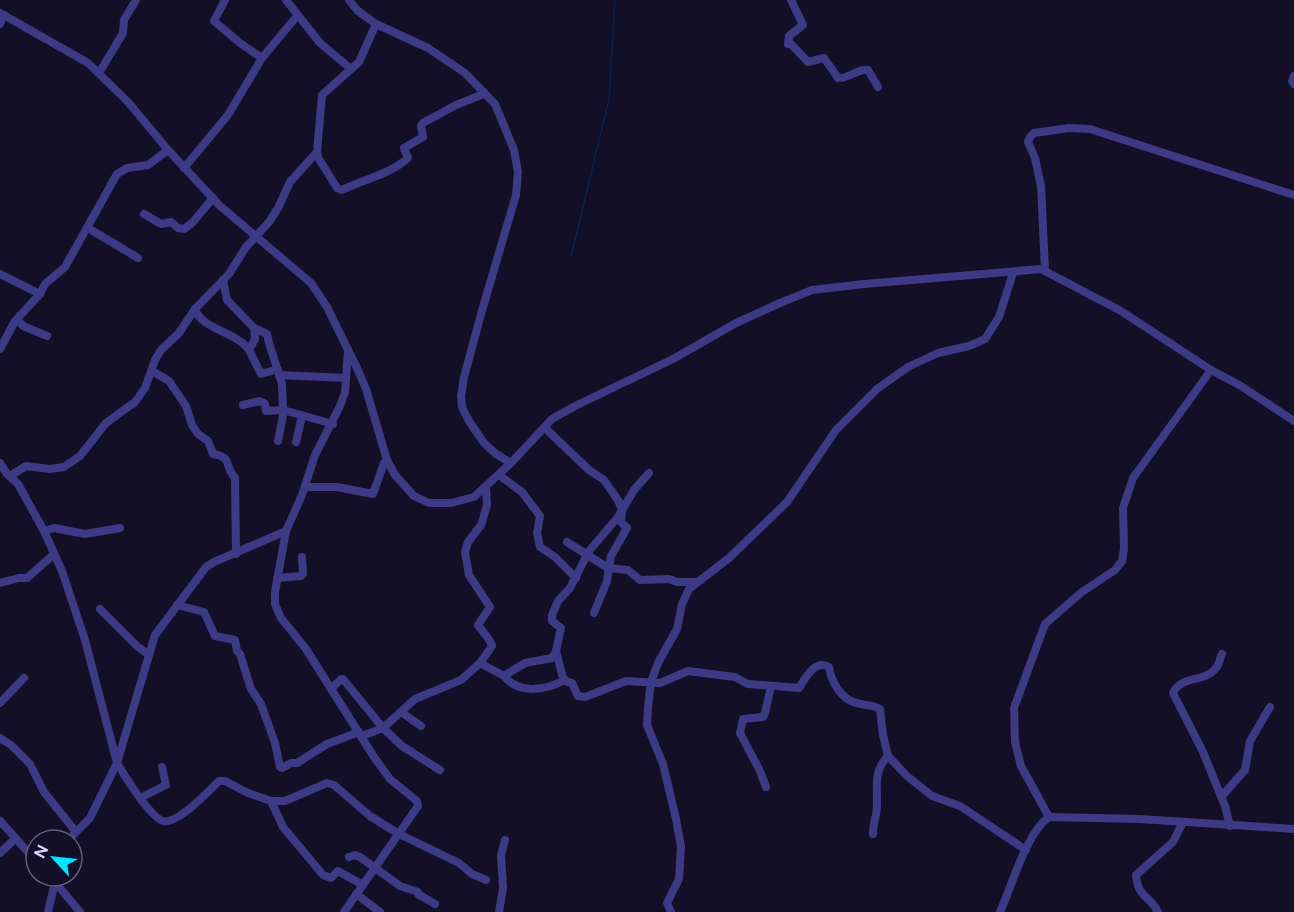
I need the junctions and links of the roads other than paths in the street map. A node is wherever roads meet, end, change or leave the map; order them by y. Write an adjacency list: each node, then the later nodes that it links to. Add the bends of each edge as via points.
1 (136, 0): 12 (street, via 124,20 123,33)
2 (225, 0): 10 (street, via 214,21)
3 (286, 0): 7 (street)
4 (349, 0): 9 (street)
5 (791, 0): 15 (street, via 803,25 789,36 788,44 808,62 824,58 838,78 868,70)
6 (2, 14): 8 (street); 12 (street, via 71,52)
7 (297, 16): 10 (street); 11 (street, via 320,43)
8 (0, 24)
9 (376, 24): 11 (street, via 361,58); 16 (street, via 447,59)
10 (262, 58): 19 (street, via 228,116)
11 (351, 69): 18 (street, via 322,95)
12 (99, 73): 17 (street)
13 (1294, 76): 14 (street)
14 (1294, 84)
15 (878, 87)
16 (483, 91): 18 (street, via 423,123 423,137 404,148 408,158 379,176 342,190 337,188); 52 (street, via 500,113 518,172 516,195 461,396 469,421 484,443)
17 (168, 150): 19 (street); 23 (street, via 148,165 117,174)
18 (317, 152): 24 (street, via 290,182 278,208)
19 (184, 168): 21 (street)
20 (1294, 195): 26 (street, via 1090,129 1034,133 1028,142 1041,186)
21 (213, 198): 22 (street, via 183,229 171,222 161,224); 24 (street)
22 (144, 214)
23 (88, 228): 25 (street); 30 (street, via 65,267 45,284)
24 (255, 237): 29 (street); 35 (street, via 311,283)
25 (138, 258)
26 (1045, 270): 27 (street); 38 (street, via 1121,311)
27 (1013, 273): 47 (street, via 812,290 736,323 673,359 575,406); 70 (street, via 999,317 985,339 938,353 908,367 877,389 836,430 787,502)
28 (0, 274): 30 (street)
29 (223, 280): 31 (street); 33 (street, via 227,300)
30 (40, 294): 32 (street)
31 (195, 309): 37 (street, via 200,318); 39 (street, via 179,333 161,350)
32 (18, 320): 34 (street); 36 (street)
33 (254, 328): 37 (street, via 255,339); 40 (street, via 267,334)
34 (47, 336)
35 (348, 348): 41 (street); 50 (street, via 366,389)
36 (0, 349)
37 (249, 350): 40 (street, via 261,374)
38 (1211, 370): 45 (street); 100 (street, via 1133,478 1123,508 1122,561 1045,624 1014,708 1015,742 1021,766)
39 (152, 371): 55 (street, via 135,402 106,423 80,456 64,467 26,465); 64 (street, via 169,381 213,454 227,459 235,478)
40 (278, 372): 41 (street); 43 (street)
41 (346, 378): 46 (street)
42 (243, 405): 43 (street, via 260,401 267,411)
43 (284, 411): 44 (street); 48 (street)
44 (302, 416): 46 (street); 49 (street)
45 (1294, 421)
46 (333, 424): 56 (street, via 315,455)
47 (544, 428): 52 (street); 58 (street, via 604,480)
48 (278, 441)
49 (296, 442)
50 (387, 460): 56 (street, via 373,494 337,487); 57 (street, via 414,496 429,503 463,501)
51 (0, 463): 55 (street)
52 (511, 463): 54 (street)
53 (649, 473): 58 (street)
54 (499, 475): 57 (street); 69 (street, via 522,492 540,516 540,547)
55 (6, 476): 60 (street, via 18,484)
56 (305, 488): 61 (street)
57 (486, 488): 78 (street, via 483,519 465,552 469,575 490,607 478,622 492,646)
58 (622, 510): 65 (street); 67 (street, via 621,522 627,528)
59 (120, 528): 60 (street, via 85,534 54,528)
60 (44, 531): 63 (street)
61 (286, 531): 64 (street); 68 (street)
62 (567, 542): 65 (street)
63 (54, 554): 71 (street, via 27,578); 93 (street, via 85,640)
64 (236, 554): 72 (street, via 206,567)
65 (588, 554): 67 (street); 69 (street)
66 (302, 557): 68 (street, via 301,576)
67 (608, 568): 70 (street, via 628,570 644,581); 74 (street)
68 (278, 578): 84 (street, via 274,592 281,618)
69 (576, 578): 75 (street, via 552,615 552,621 561,627)
70 (698, 582): 82 (street, via 689,589 677,629)
71 (0, 584)
72 (177, 605): 76 (street, via 155,635); 90 (street, via 204,612 215,636 235,640 275,743 280,767 297,763 327,744)
73 (100, 609): 76 (street)
74 (594, 613)
75 (556, 651): 79 (street, via 552,658 521,664); 81 (street)
76 (148, 654): 93 (street)
77 (1222, 654): 97 (street, via 1216,669 1184,682 1173,693)
78 (480, 663): 79 (street); 87 (street, via 461,680 415,699)
79 (504, 676): 81 (street, via 527,689 547,688)
80 (24, 678): 85 (street)
81 (565, 680): 82 (street, via 572,683 578,696 585,697 626,681)
82 (651, 682): 83 (street, via 660,683 688,671); 127 (street, via 647,725 665,774 681,847 679,879 667,903)
83 (771, 686): 92 (street, via 799,688 815,667 826,664 849,699 880,709); 96 (street, via 763,717 743,719 740,733)
84 (332, 688): 89 (street, via 343,679); 90 (street)
85 (0, 702)
86 (1270, 707): 97 (street, via 1250,741 1245,770)
87 (401, 712): 88 (street); 89 (street)
88 (421, 726)
89 (383, 728): 90 (street); 95 (street, via 402,746)
90 (360, 734): 107 (street, via 390,779 417,801 418,806)
91 (0, 738): 104 (street, via 33,768 44,792)
92 (888, 756): 108 (street, via 877,781); 112 (street, via 932,796 960,806)
93 (117, 763): 98 (street); 105 (street, via 90,818)
94 (162, 767): 98 (street, via 166,785)
95 (440, 770)
96 (766, 787)
97 (1221, 797): 103 (street)
98 (140, 798): 99 (street, via 163,821 185,812 219,781)
99 (271, 801): 107 (street, via 285,801 327,783); 117 (street, via 283,827 324,875 331,878 338,871)
100 (1049, 817): 102 (street); 112 (street)
101 (0, 821): 109 (street)
102 (1183, 822): 103 (street); 129 (street, via 1173,842 1136,875 1139,890)
103 (1230, 826): 106 (street)
104 (73, 828)
105 (80, 828)
106 (1294, 829)
107 (399, 834): 115 (street); 116 (street)
108 (873, 834)
109 (15, 838): 111 (street); 113 (street)
110 (505, 840): 126 (street)
111 (24, 848)
112 (1026, 850): 128 (street)
113 (0, 854)
114 (349, 857): 115 (street, via 356,855)
115 (375, 867): 117 (street); 121 (street, via 400,886)
116 (486, 880)
117 (363, 885): 120 (street)
118 (52, 888): 122 (street)
119 (62, 888): 123 (street)
120 (356, 894): 124 (street); 125 (street)
121 (435, 904)
122 (48, 912)
123 (80, 912)
124 (344, 912)
125 (380, 912)
126 (498, 912)
127 (671, 912)
128 (1000, 912)
129 (1158, 912)

